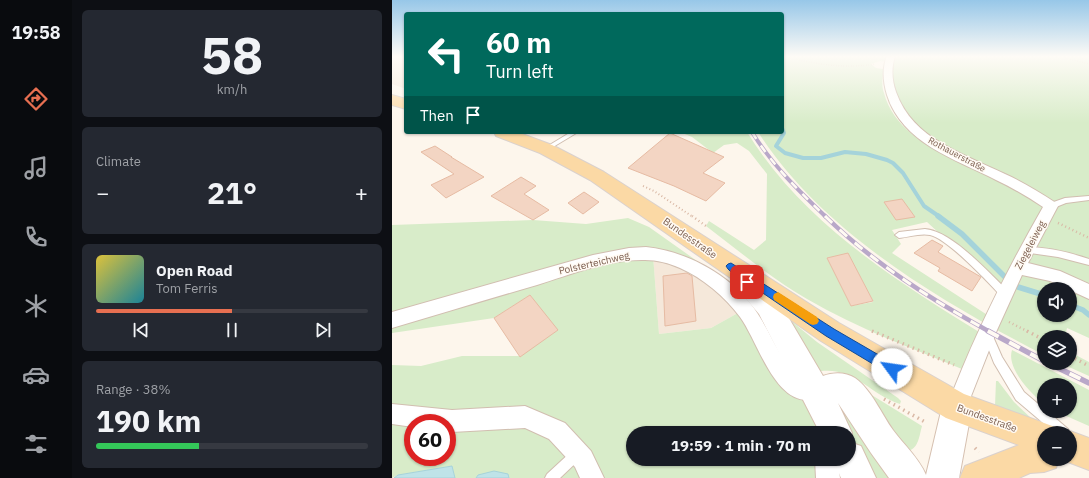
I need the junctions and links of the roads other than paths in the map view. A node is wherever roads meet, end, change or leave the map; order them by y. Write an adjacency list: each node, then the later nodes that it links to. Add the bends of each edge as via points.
1 (888, 78): 8 (street, Rothauerstraße, via 894,101 906,122 914,129 945,150 1018,185)
2 (392, 100): 3 (main road)
3 (404, 103)
4 (507, 134): 6 (main road, Bundesstraße)
5 (572, 134): 6 (lane)
6 (546, 149): 12 (main road, Bundesstraße, via 626,194)
7 (1089, 198): 8 (lane, via 1065,201)
8 (1048, 211): 10 (street, Ziegeleiweg)
9 (899, 235): 15 (lane, via 934,233 950,244)
10 (1026, 250): 11 (lane, via 1056,252); 13 (street, Ziegeleiweg)
11 (1089, 262)
12 (731, 266): 18 (main road, via 768,306); 19 (main road, Bundesstraße, via 830,332)
13 (1017, 268): 14 (street, via 1030,269 1068,280); 15 (street, Ziegeleiweg)
14 (1089, 292)
15 (1005, 294): 17 (street, Ziegeleiweg)
16 (392, 320): 18 (street, Polsterteichweg, via 578,265 630,254 660,255 687,264 734,296 754,322 783,375 798,389)
17 (990, 321): 19 (street, Ziegeleiweg); 23 (lane, via 998,360 1020,396)
18 (817, 395): 21 (street); 22 (main road); 39 (main road, via 829,388 840,387 848,390 882,442)
19 (957, 407): 24 (main road, Bundesstraße); 40 (main road)
20 (392, 414): 28 (street, via 452,421 525,418 558,431)
21 (820, 426)
22 (832, 426)
23 (1056, 426)
24 (1037, 436)
25 (1077, 441): 26 (lane)
26 (1089, 447)
27 (1077, 450): 29 (main road)
28 (578, 453): 35 (lane); 36 (street)
29 (1089, 454)
30 (1037, 456): 41 (main road)
31 (1077, 457): 32 (main road)
32 (1089, 460)
33 (827, 466): 37 (street)
34 (853, 466): 38 (main road)
35 (551, 478)
36 (592, 478)
37 (828, 478)
38 (859, 478)
39 (910, 478)
40 (942, 478)
41 (977, 478)

